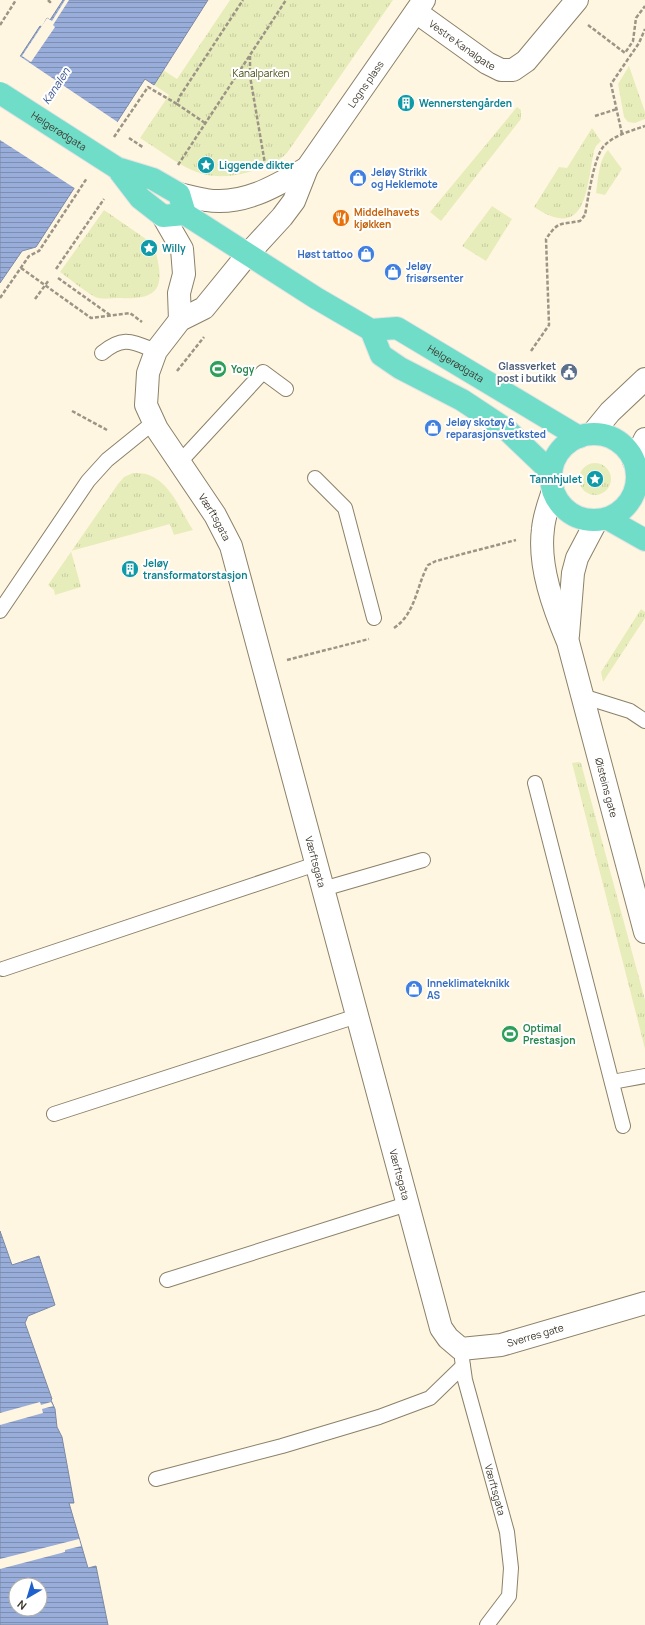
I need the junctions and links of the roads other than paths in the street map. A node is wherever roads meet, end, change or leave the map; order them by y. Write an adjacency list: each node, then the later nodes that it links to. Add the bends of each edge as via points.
1 (577, 0): 2 (street, Vestre Kanalgate, via 526,61 513,70 501,70 487,63)
2 (420, 6): 5 (street, Logns plass)
3 (0, 93): 4 (main road, Helgerødgata, bridge)
4 (117, 168): 6 (main road, Helgerødgata, via 159,182); 8 (main road, Helgerødgata, via 145,203)
5 (307, 168): 6 (street, Logns plass, via 260,194 235,199 206,200); 9 (street, Logns plass, via 294,201)
6 (179, 194): 7 (main road)
7 (185, 214): 8 (main road); 9 (main road)
8 (163, 216): 10 (street, via 182,249 184,274 179,293)
9 (248, 254): 10 (street, Værftsgata, via 204,308); 11 (main road)
10 (180, 320): 12 (street, Værftsgata)
11 (371, 330): 17 (main road, Helgerødgata, via 397,328); 22 (main road, via 381,354 400,368 462,400 506,429)
12 (156, 351): 13 (lane, via 130,341 113,344); 16 (street, Værftsgata, via 148,373 146,398 146,405)
13 (102, 353)
14 (645, 379): 17 (street)
15 (286, 389): 19 (lane, via 262,372)
16 (154, 422): 19 (street, Værftsgata); 25 (lane, via 107,460 88,481)
17 (585, 435): 20 (main road, via 605,435 617,440 625,447); 22 (main road, via 567,443 559,452 553,462)
18 (645, 439): 20 (street)
19 (179, 463): 32 (street, Værftsgata, via 215,515 231,546)
20 (639, 472): 23 (main road, via 628,505 618,513)
21 (315, 478): 26 (lane, via 345,508)
22 (552, 481): 23 (main road, via 563,508 574,516 586,520); 27 (street, Øisteins gate, via 542,531 544,572)
23 (603, 519): 24 (main road); 27 (street, Øisteins gate, via 577,558 573,573)
24 (645, 540)
25 (0, 610)
26 (374, 618)
27 (568, 642): 28 (street, Øisteins gate)
28 (582, 696): 29 (lane, via 630,711); 34 (street, Øisteins gate)
29 (645, 720)
30 (535, 783): 38 (lane)
31 (423, 860): 33 (lane)
32 (316, 864): 33 (street, Værftsgata); 35 (lane)
33 (323, 889): 36 (street, Værftsgata)
34 (645, 932)
35 (3, 969)
36 (357, 1016): 39 (lane); 41 (street, Værftsgata)
37 (645, 1076): 38 (lane)
38 (612, 1082): 40 (lane)
39 (54, 1114)
40 (623, 1126)
41 (407, 1204): 42 (lane); 44 (street, Værftsgata, via 441,1328)
42 (167, 1280)
43 (645, 1303): 44 (street, Sverres gate)
44 (462, 1357): 45 (lane, via 430,1398 379,1417 282,1446); 46 (lane, Værftsgata, via 465,1380 507,1532 511,1568 509,1596)
45 (156, 1479)
46 (487, 1625)

